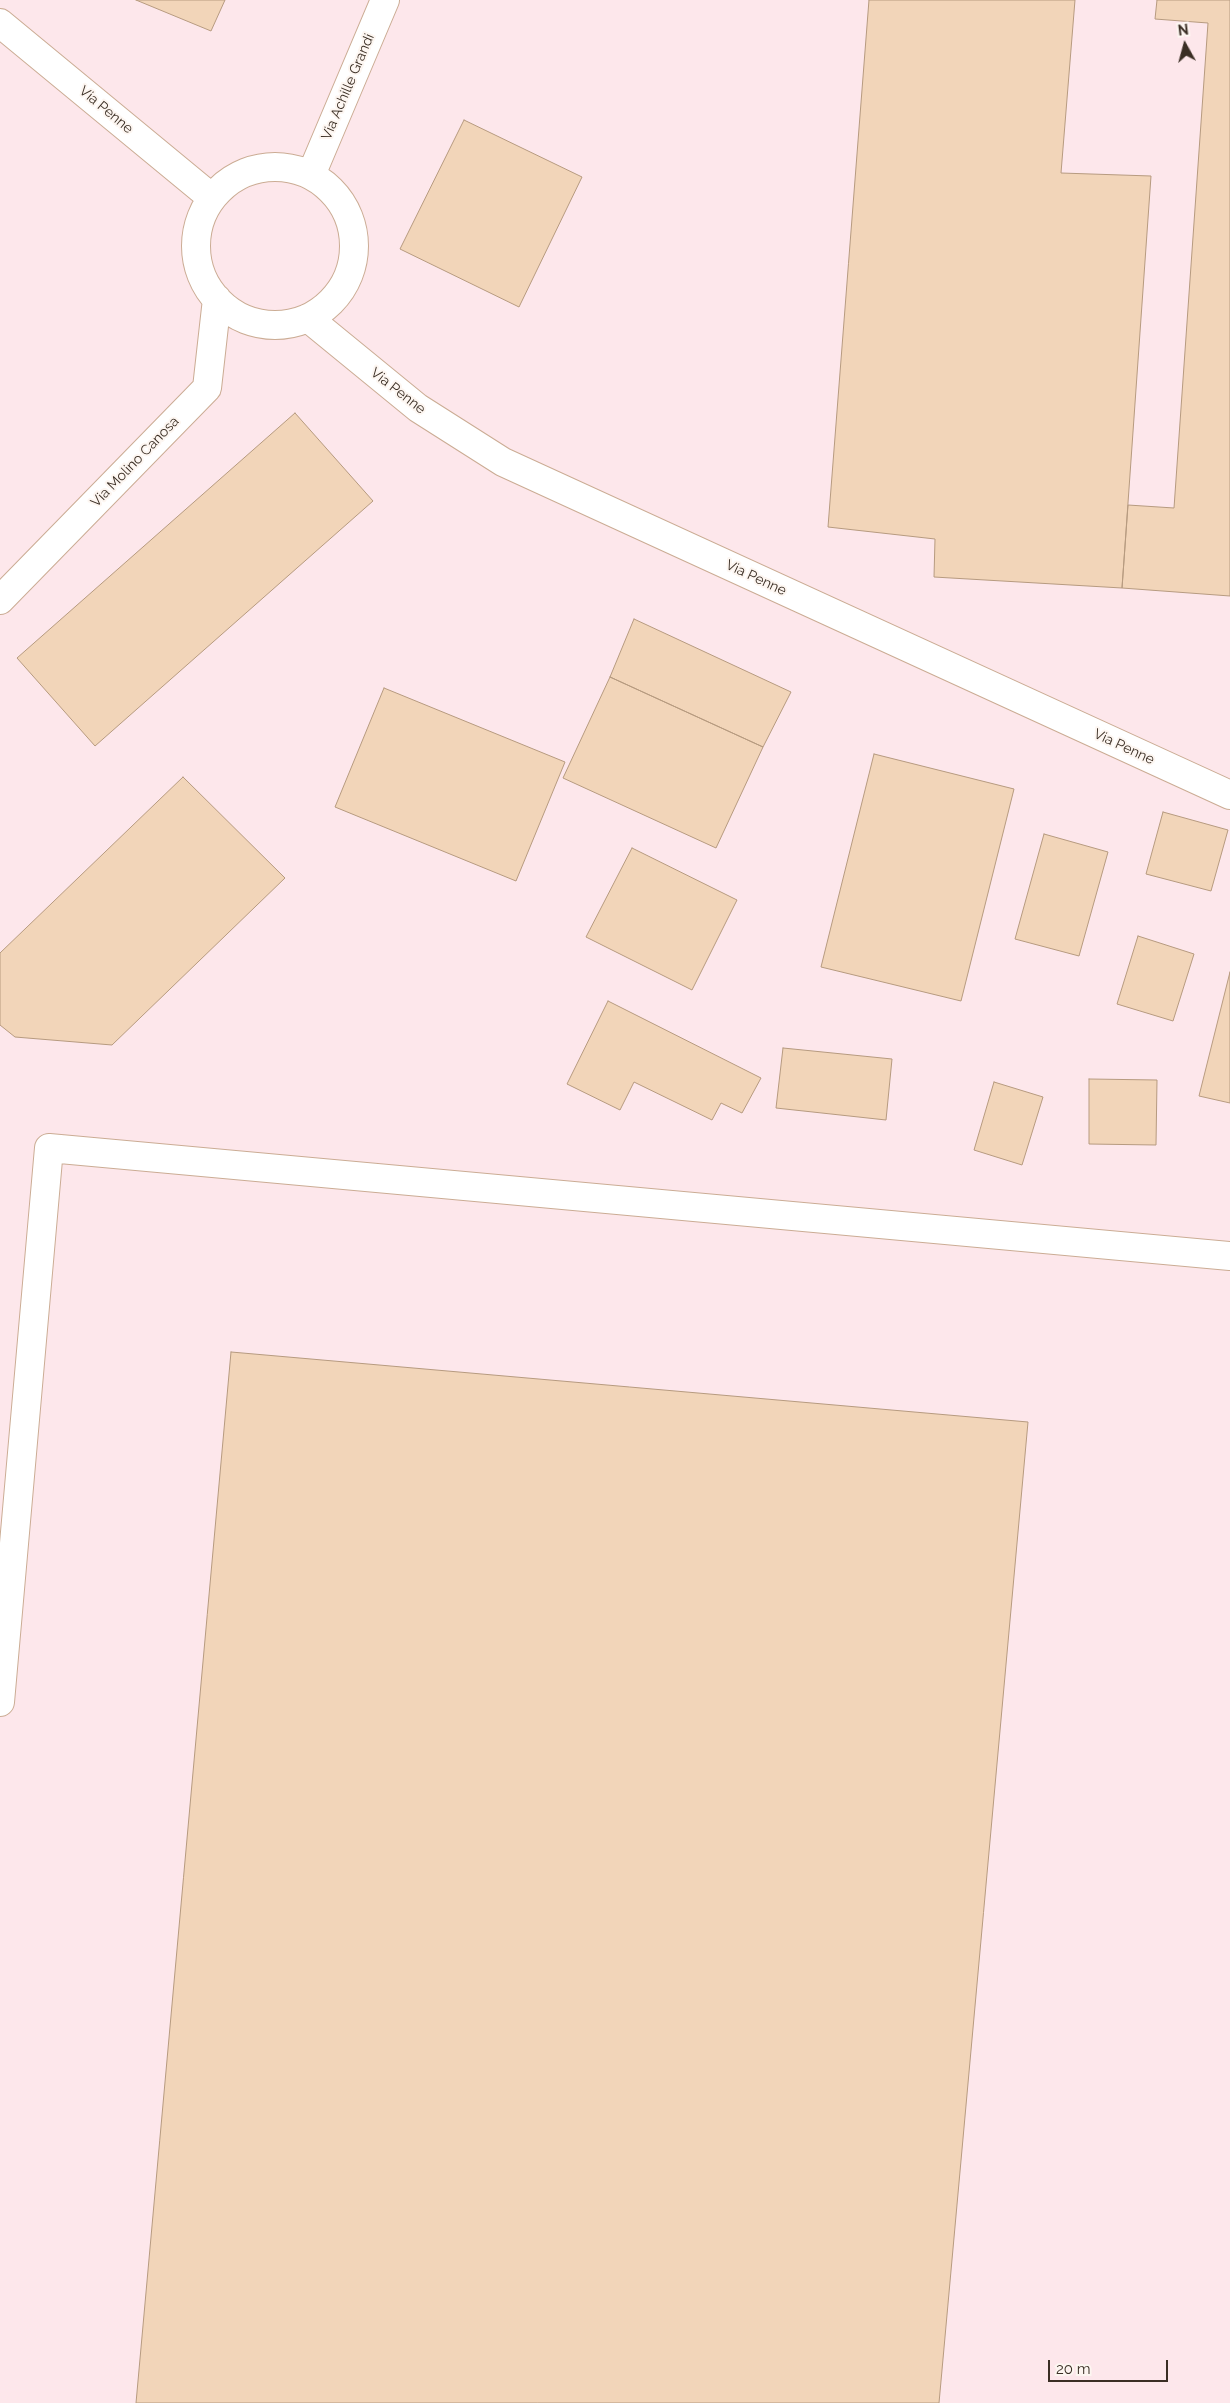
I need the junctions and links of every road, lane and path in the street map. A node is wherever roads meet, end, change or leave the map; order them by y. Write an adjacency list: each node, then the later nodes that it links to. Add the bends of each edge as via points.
1 (385, 0): 3 (street, Via Achille Grandi)
2 (0, 23): 4 (street, Via Penne)
3 (311, 175): 4 (street, via 276,166 258,169 240,175); 6 (street, via 330,187 344,205 353,225 355,248 352,269 342,289 327,306)
4 (212, 198): 5 (street, via 202,214 196,250 202,276)
5 (216, 299): 6 (street, via 250,321 279,324); 7 (street, Via Molino Canosa, via 207,388)
6 (308, 318): 8 (street, Via Penne, via 418,408 503,462)
7 (0, 600)
8 (1230, 795)
9 (1230, 1256): 10 (street, via 49,1148)
10 (0, 1702)

